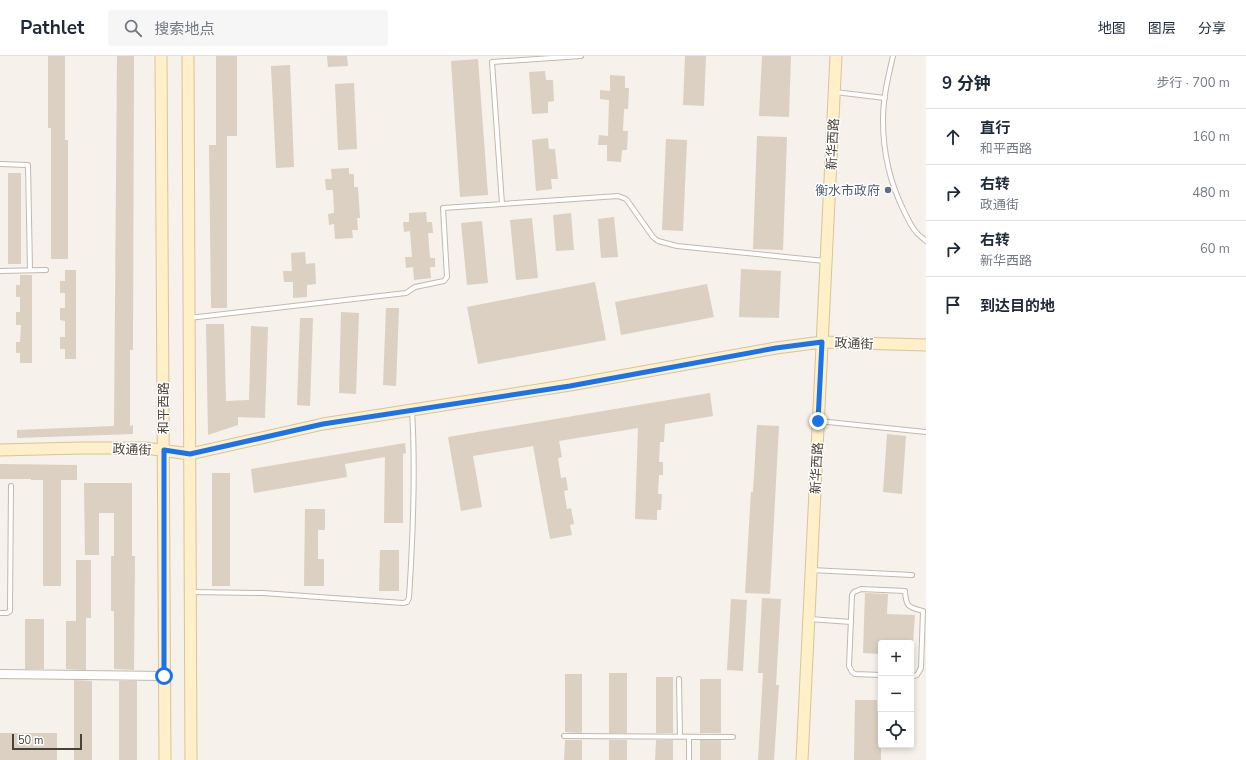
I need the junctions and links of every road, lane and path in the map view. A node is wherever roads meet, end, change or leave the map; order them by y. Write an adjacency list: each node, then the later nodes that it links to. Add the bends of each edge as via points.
1 (161, 56): 22 (street, 和平西路)
2 (188, 56): 15 (street, 和平西路)
3 (581, 56): 9 (lane, via 492,62)
4 (836, 56): 6 (street, 新华西路)
5 (893, 56): 7 (lane)
6 (834, 92): 7 (lane); 11 (street, 新华西路)
7 (885, 98): 10 (lane, via 885,148 892,180 909,221)
8 (0, 164): 12 (lane, via 28,165)
9 (502, 204): 11 (lane, via 618,196 626,198 658,241 677,246); 15 (lane, via 443,208 448,277 444,281 416,287 406,293)
10 (926, 241)
11 (826, 261): 16 (street, 新华西路)
12 (30, 270): 13 (lane); 14 (lane)
13 (46, 270)
14 (0, 271)
15 (189, 318): 23 (street, 和平西路)
16 (822, 342): 17 (street, 政通街); 18 (street, 政通街, via 776,348 570,386); 19 (street, 新华西路)
17 (926, 345)
18 (412, 410): 23 (street, 政通街, via 323,424); 27 (lane, via 414,518 407,602 263,593)
19 (818, 421): 20 (lane); 25 (street, 新华西路)
20 (926, 432)
21 (0, 450): 22 (street, 政通街)
22 (164, 450): 23 (street, 政通街); 33 (street, 和平西路)
23 (190, 454): 27 (street, 和平西路)
24 (11, 486): 28 (lane, via 10,611)
25 (811, 570): 26 (lane); 29 (street, 新华西路)
26 (912, 575)
27 (190, 592): 41 (street, 和平西路)
28 (0, 613)
29 (808, 620): 30 (lane); 43 (street, 新华西路)
30 (851, 622): 32 (lane, via 850,670 855,674); 34 (lane, via 854,592 861,589 906,591 907,605 923,611 921,668)
31 (0, 674): 33 (street)
32 (878, 675)
33 (164, 676): 40 (street, 和平西路)
34 (914, 676)
35 (679, 679): 37 (lane)
36 (564, 736): 37 (lane)
37 (680, 737): 38 (lane)
38 (689, 737): 39 (lane); 42 (lane)
39 (734, 737)
40 (165, 760)
41 (190, 760)
42 (689, 760)
43 (802, 760)

